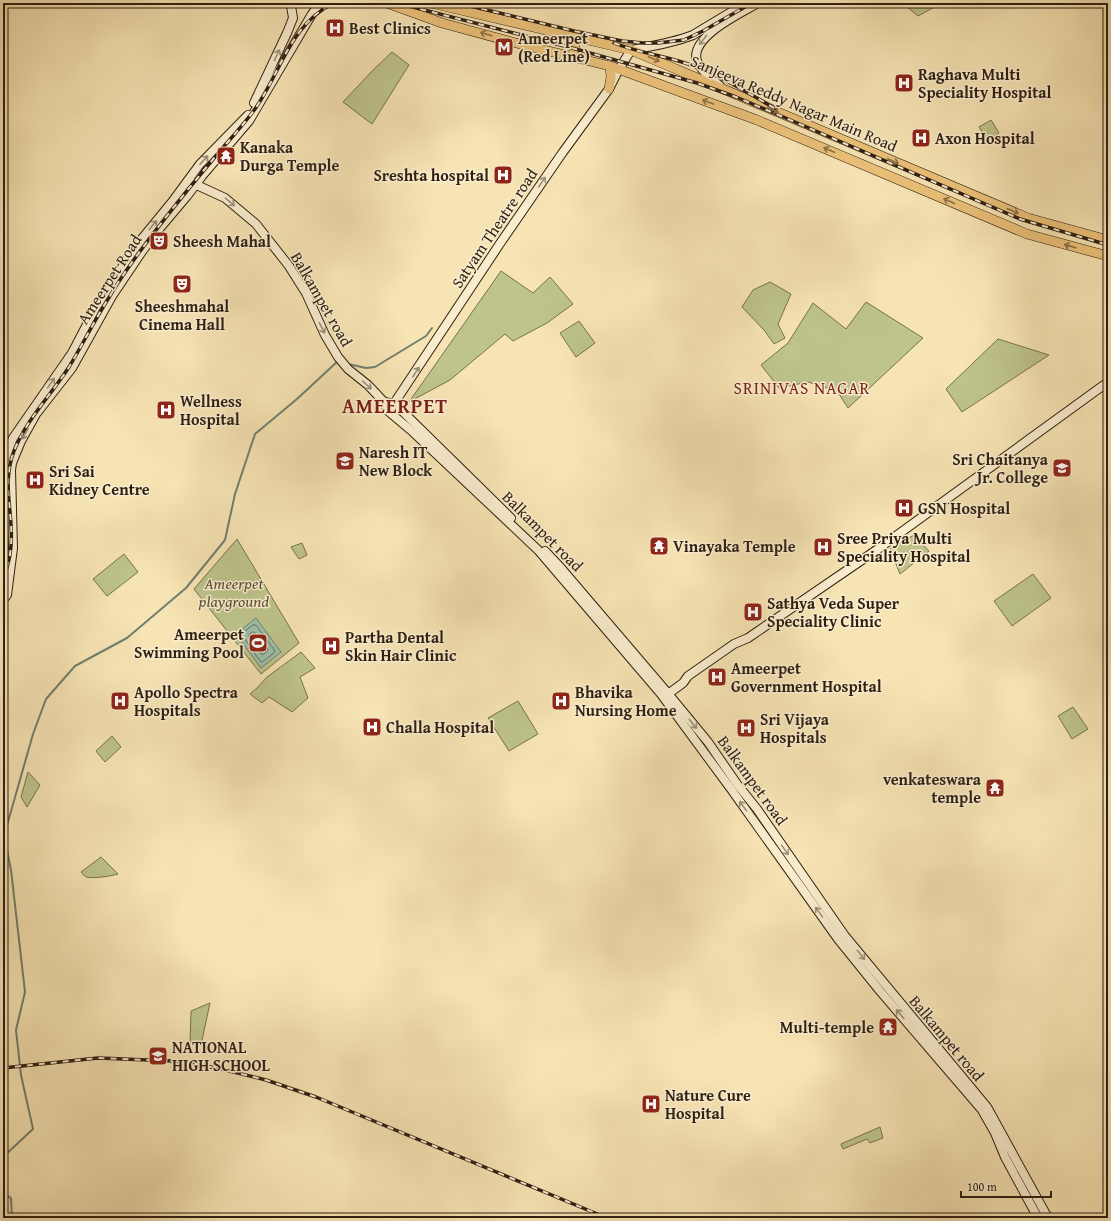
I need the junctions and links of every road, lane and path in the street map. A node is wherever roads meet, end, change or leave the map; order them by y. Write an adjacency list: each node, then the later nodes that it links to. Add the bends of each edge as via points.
1 (289, 3): 14 (main road, Ameerpet Road, one-way to 1, via 200,164 248,115 293,18)
2 (320, 3): 14 (main road, Ameerpet Road, via 249,121)
3 (387, 3): 9 (highway, Sanjeeva Reddy Nagar Main Road, one-way to 3, via 442,23)
4 (431, 3): 7 (highway, Sanjeeva Reddy Nagar Main Road)
5 (746, 3): 8 (main road, via 686,38)
6 (758, 3): 13 (main road, one-way to 13, via 714,29 698,46 696,54 701,68)
7 (576, 38): 8 (highway, Sanjeeva Reddy Nagar Main Road); 9 (highway)
8 (631, 50): 11 (main road, Satyam Theatre road); 13 (highway, Sanjeeva Reddy Nagar Main Road, one-way to 13)
9 (573, 57): 10 (highway, Sanjeeva Reddy Nagar Main Road)
10 (610, 66): 11 (highway, Sanjeeva Reddy Nagar Main Road); 12 (highway)
11 (619, 69): 12 (main road, Satyam Theatre road); 16 (highway, Sanjeeva Reddy Nagar Main Road, one-way to 11, via 1027,234 756,120)
12 (609, 89): 20 (main road, Satyam Theatre road, one-way to 12, via 501,242)
13 (724, 89): 15 (highway, Sanjeeva Reddy Nagar Main Road, one-way to 15, via 1028,218)
14 (191, 183): 19 (main road, Balkampet road, one-way to 19, via 225,198 256,224 298,280 338,357); 22 (main road, Ameerpet Road, one-way to 14, via 4,462 13,438 72,353 96,307 136,246); 25 (main road, Ameerpet Road, one-way to 25, via 112,296 72,368 36,414 21,442 11,470 13,548 7,595)
15 (1108, 240)
16 (1108, 256)
17 (1108, 378): 26 (main road, via 802,597 745,633)
18 (1108, 382): 26 (main road, via 878,548 748,638)
19 (384, 402): 20 (main road); 21 (main road, Balkampet road)
20 (394, 404): 21 (main road, Satyam Theatre road); 27 (main road, Balkampet road, via 561,568)
21 (388, 411): 27 (main road, Balkampet road, via 538,550)
22 (3, 478)
23 (3, 530): 24 (main road)
24 (3, 554)
25 (3, 600)
26 (737, 642): 27 (main road, via 679,680)
27 (665, 694): 28 (main road, Balkampet road, one-way to 27, via 982,1110 838,939); 29 (main road, Balkampet road, one-way to 29, via 708,742 846,936 987,1107)
28 (1038, 1218)
29 (1048, 1218)

